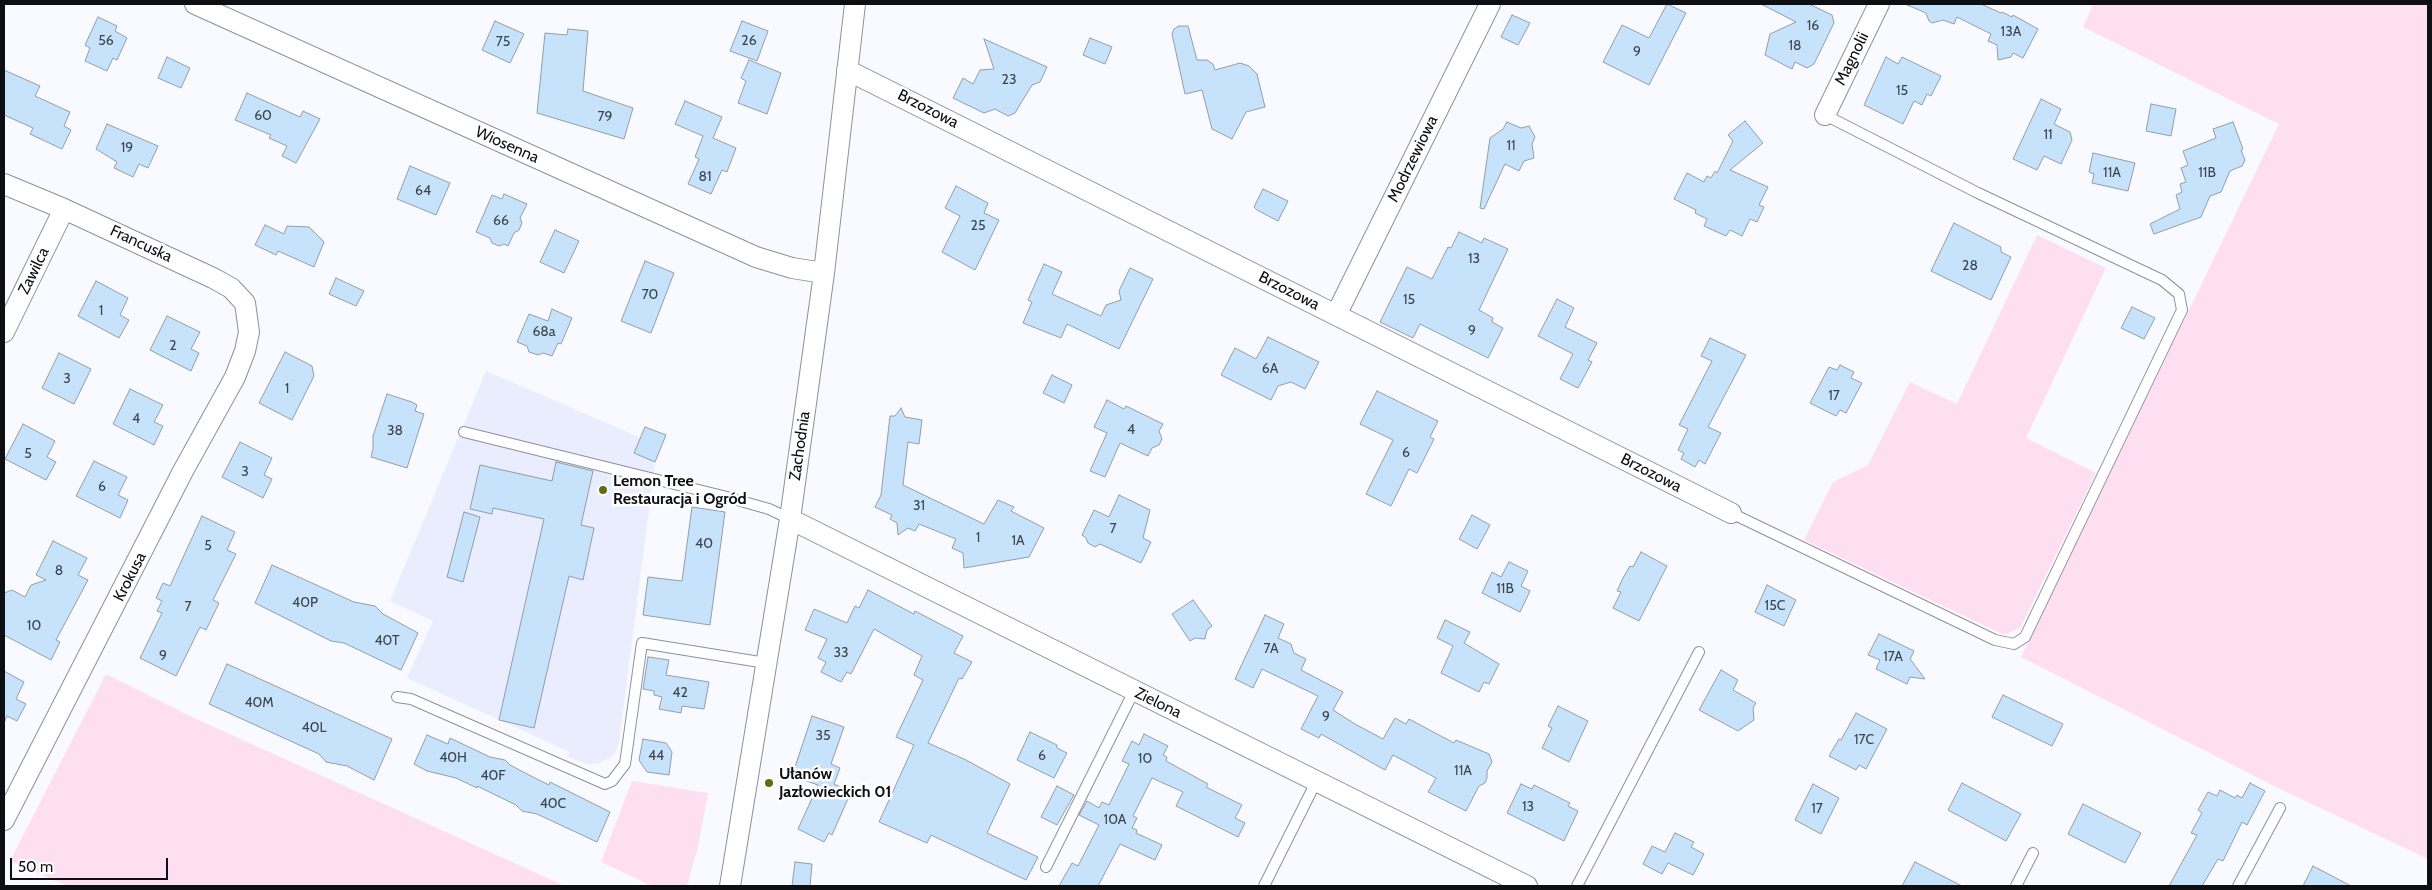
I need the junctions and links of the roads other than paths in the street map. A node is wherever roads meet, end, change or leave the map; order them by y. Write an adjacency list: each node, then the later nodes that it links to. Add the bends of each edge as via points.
1 (196, 4): 9 (street, Wiosenna, via 756,257)
2 (855, 4): 5 (street, Zachodnia)
3 (1490, 4): 10 (street, Modrzewiowa)
4 (1879, 4): 6 (street, Magnolii)
5 (847, 70): 9 (street, Zachodnia); 10 (street, Brzozowa)
6 (1825, 115): 14 (lane, via 1978,193 2162,280 2179,294 2182,310 2025,637 2014,644 1995,640)
7 (4, 184): 8 (street, Francuska)
8 (64, 209): 11 (street, Zawilca); 12 (street, Francuska, via 231,288 245,303)
9 (824, 273): 15 (street, Zachodnia)
10 (1336, 315): 14 (street, Brzozowa)
11 (4, 332)
12 (249, 332): 22 (street, Krokusa, via 235,376)
13 (464, 432): 15 (lane, via 723,496 769,509)
14 (1731, 513)
15 (790, 519): 17 (street, Zachodnia); 18 (street, Zielona)
16 (1700, 652): 28 (lane)
17 (766, 662): 19 (lane, via 642,643 625,764 612,781 605,784 410,699); 25 (street, Zachodnia)
18 (1134, 691): 20 (street, Zielona); 24 (lane)
19 (397, 697)
20 (1316, 782): 26 (lane); 27 (street, Zielona)
21 (2280, 808): 30 (lane)
22 (4, 820)
23 (2034, 853): 29 (lane)
24 (1046, 867)
25 (730, 886)
26 (1264, 886)
27 (1527, 886)
28 (1577, 886)
29 (2016, 886)
30 (2238, 886)

